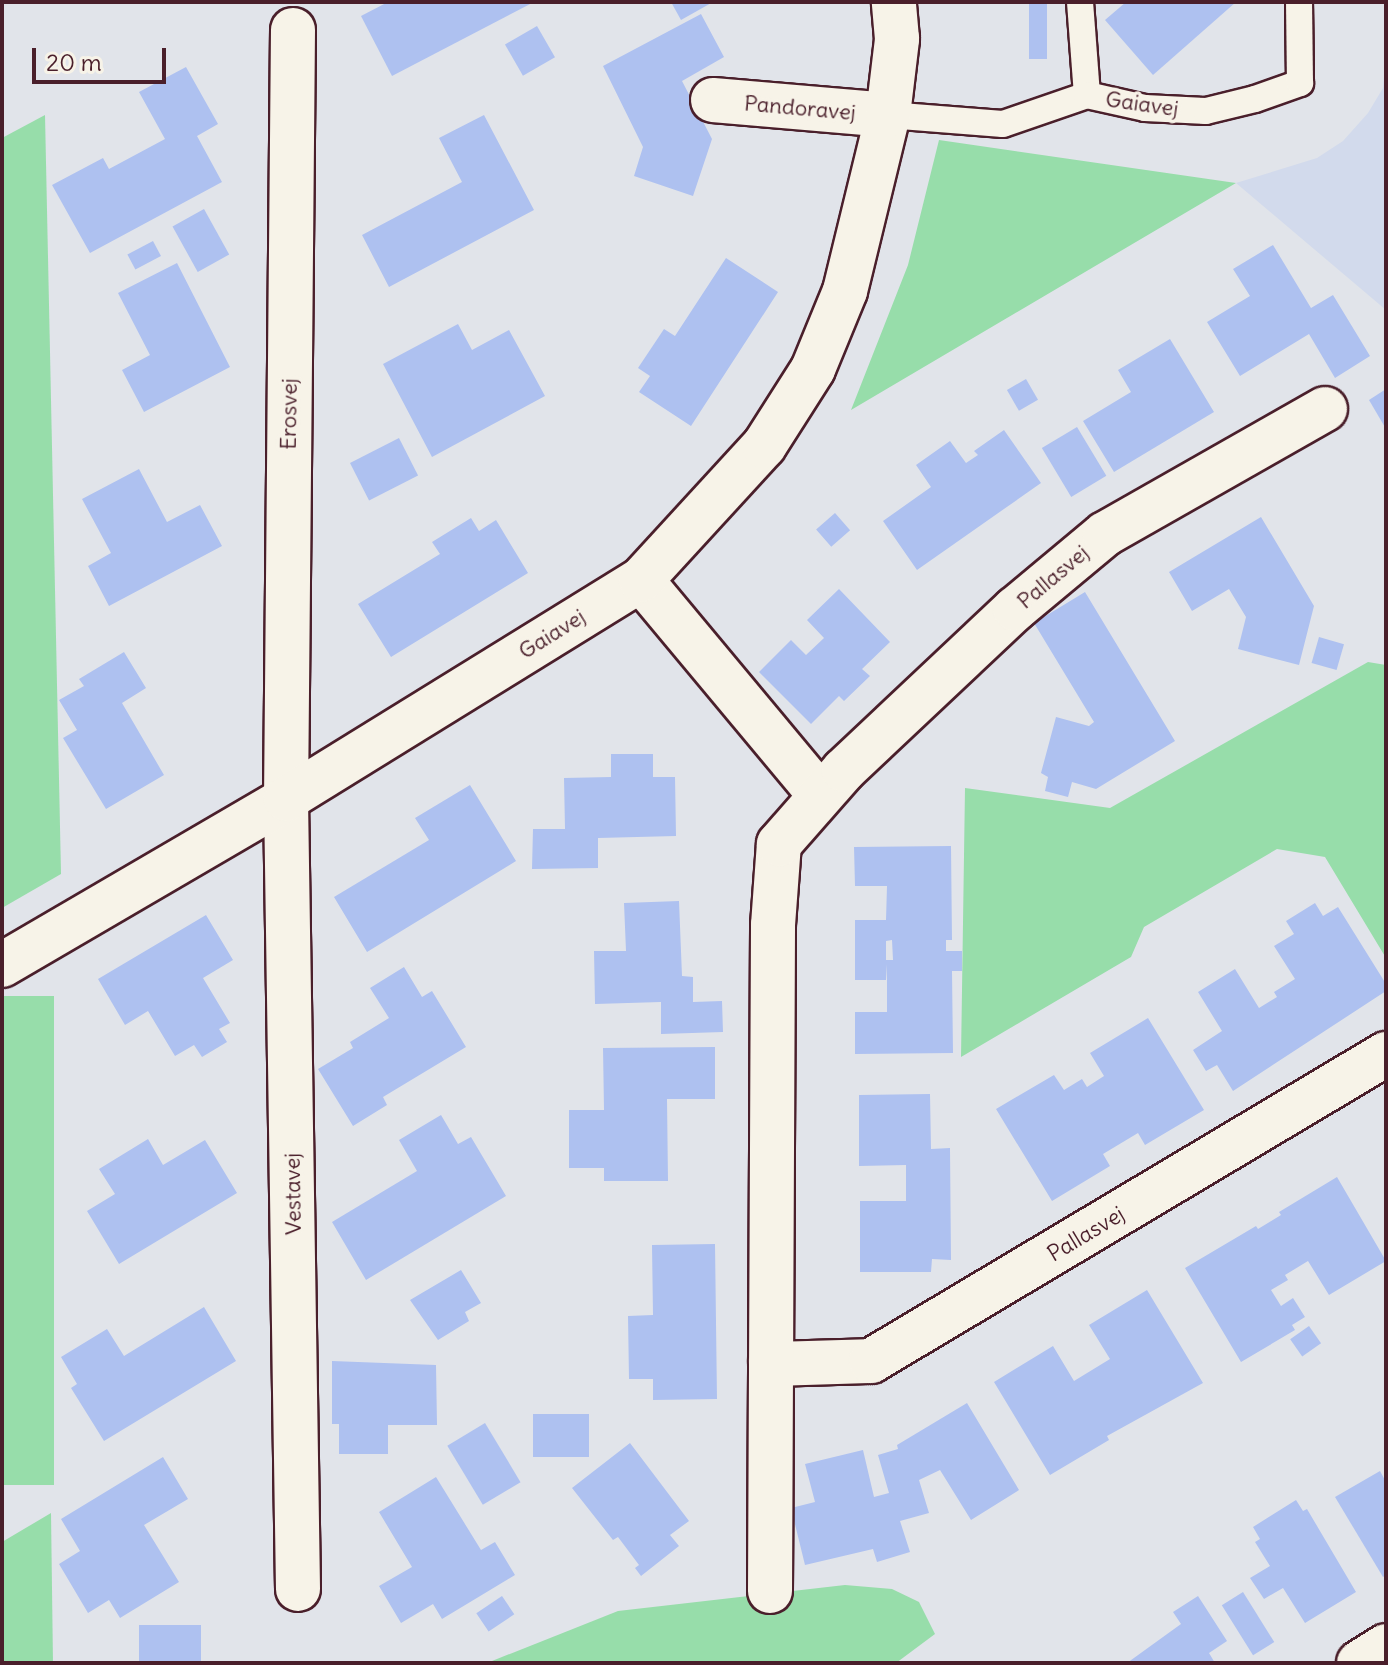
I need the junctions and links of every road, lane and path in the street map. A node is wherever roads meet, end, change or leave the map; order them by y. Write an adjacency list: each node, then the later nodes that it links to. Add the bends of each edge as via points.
1 (894, 2): 7 (street, Gaiavej, via 897,39)
2 (1080, 2): 5 (lane)
3 (1299, 2): 5 (lane, Gaiavej, via 1300,83 1206,111 1145,108)
4 (293, 30): 11 (street, Erosvej)
5 (1087, 95): 7 (lane, Gaiavej, via 1003,124)
6 (713, 100): 7 (street, Pandoravej)
7 (888, 115): 9 (street, Gaiavej, via 845,291 813,369 764,446)
8 (1325, 409): 10 (street, Pallasvej, via 1105,534 1015,609)
9 (641, 580): 10 (street); 11 (street, Gaiavej)
10 (819, 794): 14 (street, Pallasvej, via 779,844 773,925)
11 (286, 799): 12 (street, Gaiavej); 15 (street, Vestavej)
12 (2, 965)
13 (1386, 1054): 14 (street, Pallasvej, via 871,1361)
14 (771, 1364): 16 (street, Pallasvej)
15 (298, 1589)
16 (770, 1591)
17 (1386, 1646): 18 (street)
18 (1359, 1663)

